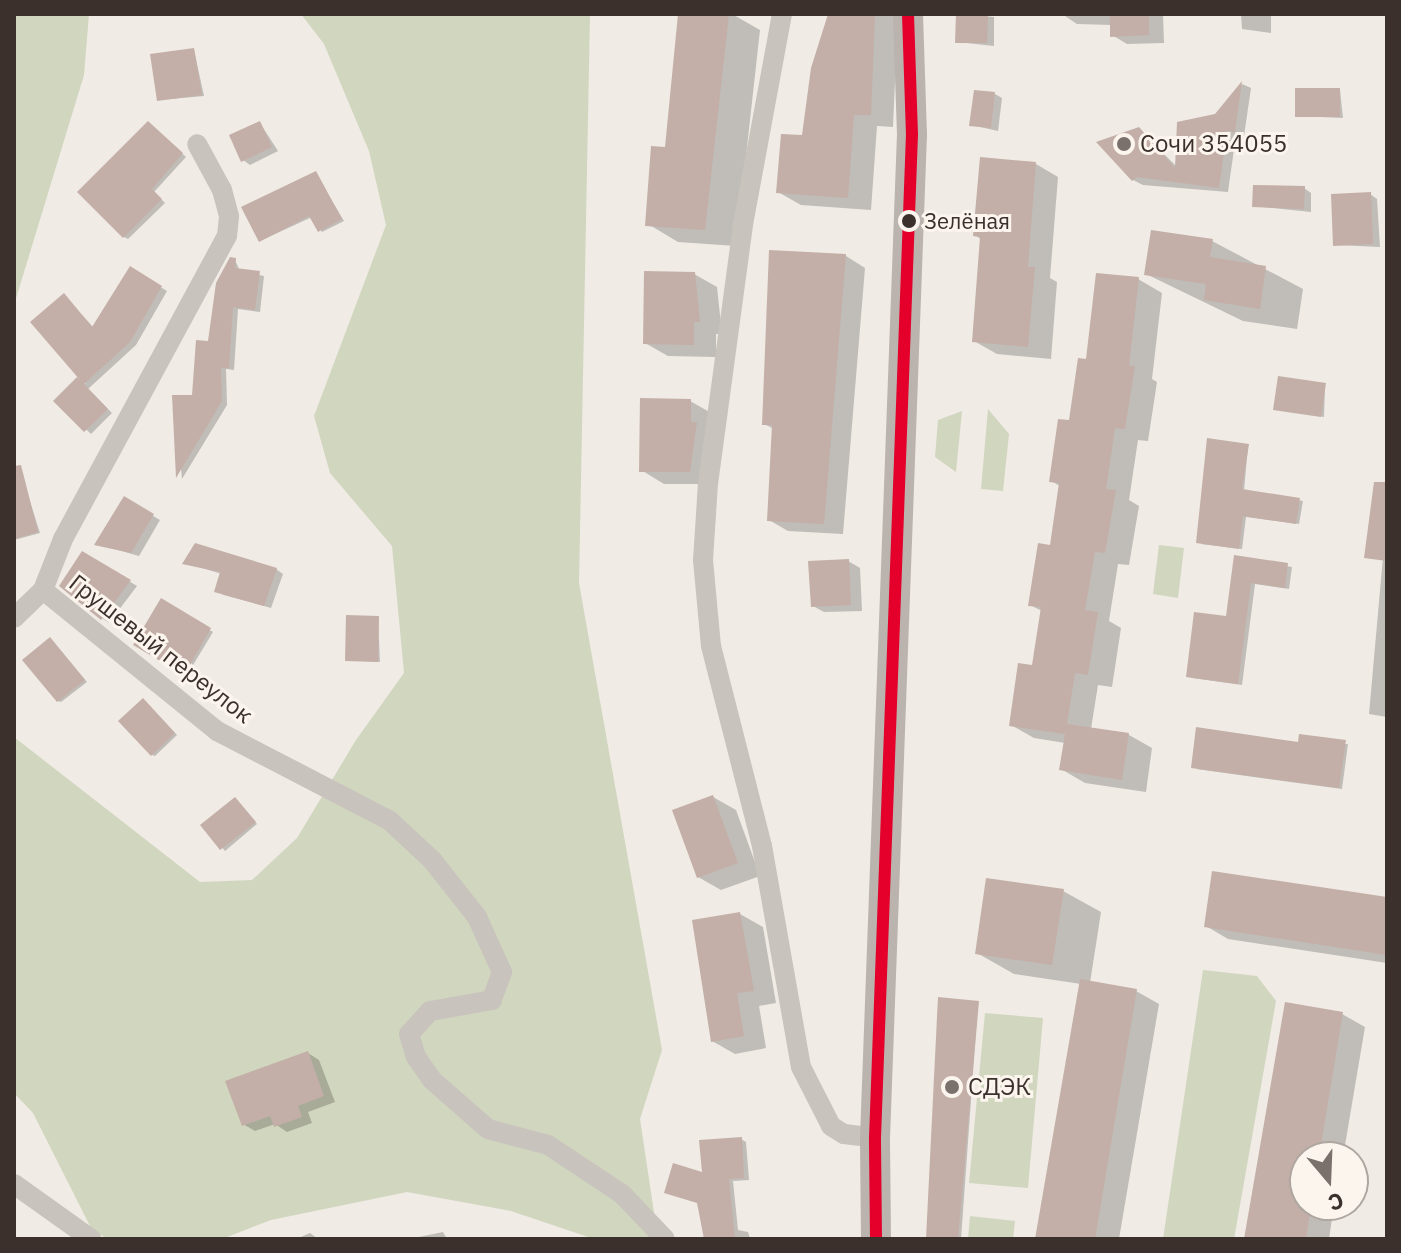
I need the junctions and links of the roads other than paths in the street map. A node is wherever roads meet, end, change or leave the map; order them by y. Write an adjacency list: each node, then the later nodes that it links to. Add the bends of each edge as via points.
1 (782, 14): 6 (street, via 743,225 708,483 703,560 711,646 762,846 801,1067 831,1126 844,1134)
2 (908, 14): 6 (main road, via 912,135)
3 (197, 144): 4 (street, Грушевый переулок, via 222,190 229,216 227,236 63,539)
4 (43, 590): 5 (street, Грушевый переулок); 9 (street, Грушевый переулок, via 217,731 389,820 432,860 468,906 496,955 500,988 492,1000 430,1011 409,1034 416,1057 432,1080 488,1129 548,1145 622,1194)
5 (14, 618)
6 (875, 1138): 10 (main road)
7 (14, 1184): 8 (street)
8 (91, 1239)
9 (665, 1239)
10 (876, 1239)

